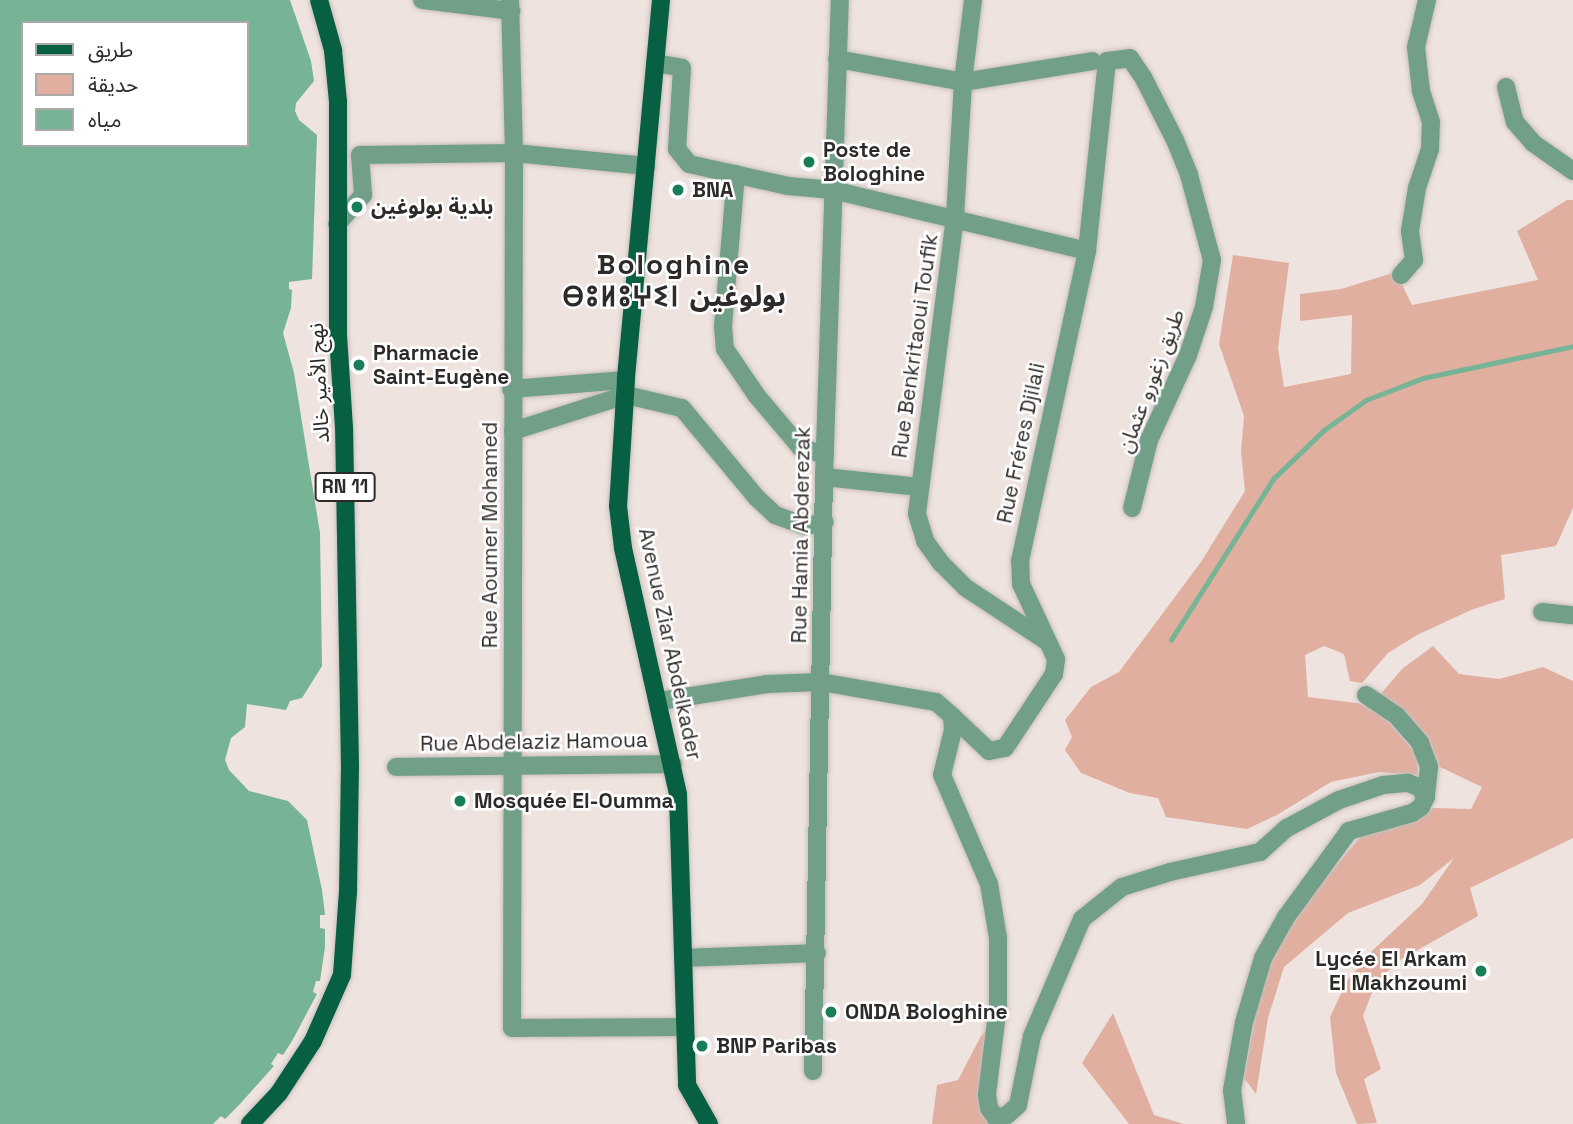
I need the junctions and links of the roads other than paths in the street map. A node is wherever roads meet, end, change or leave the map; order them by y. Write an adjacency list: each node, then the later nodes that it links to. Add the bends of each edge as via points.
1 (319, 0): 19 (main road, نهج الأمير خالد / RN 11, via 333,50 338,102)
2 (422, 0): 7 (street)
3 (661, 0): 10 (main road, Avenue Ziar Abdelkader)
4 (840, 0): 8 (street, Rue Hamia Abderezak)
5 (974, 0): 11 (street, Rue Benkritaoui Toufik)
6 (1427, 0): 21 (street, via 1416,47 1421,91 1431,122 1430,149 1417,188 1410,232 1414,260)
7 (510, 6): 13 (street, Rue Aoumer Mohamed)
8 (837, 60): 11 (street); 17 (street, Rue Hamia Abderezak)
9 (1099, 61): 11 (street); 20 (street, Rue Fréres Djilali); 28 (street, طريق زغورو عثمان, via 1130,58 1143,77 1189,175 1212,260 1204,307 1188,355 1149,440)
10 (655, 64): 14 (main road, Avenue Ziar Abdelkader); 16 (street, via 682,68 677,149 681,158 689,164)
11 (963, 82): 18 (street, Rue Benkritaoui Toufik)
12 (1506, 87): 15 (street, via 1515,122 1533,143)
13 (514, 153): 14 (street); 19 (street, via 360,155 363,195); 23 (street, Rue Aoumer Mohamed)
14 (646, 166): 22 (main road, Avenue Ziar Abdelkader)
15 (1573, 171)
16 (736, 174): 17 (street, via 788,187); 25 (street, via 725,349 801,448)
17 (833, 190): 18 (street); 25 (street, Rue Hamia Abderezak)
18 (955, 217): 20 (street); 27 (street, Rue Benkritaoui Toufik)
19 (337, 224): 45 (main road, نهج الأمير خالد / RN 11, via 349,767 342,975 313,1041 279,1093)
20 (1087, 251): 32 (street, Rue Fréres Djilali, via 1020,561 1021,584)
21 (1401, 275)
22 (626, 387): 23 (street); 24 (street); 29 (street, via 682,408 775,515 806,526); 35 (main road, Avenue Ziar Abdelkader, via 618,506 623,548)
23 (512, 389): 24 (street, Rue Aoumer Mohamed)
24 (513, 432): 38 (street, Rue Aoumer Mohamed)
25 (825, 455): 26 (street, Rue Hamia Abderezak)
26 (824, 477): 27 (street); 29 (street, Rue Hamia Abderezak)
27 (919, 487): 32 (street, Rue Benkritaoui Toufik, via 917,514 925,541 941,563 967,588)
28 (1132, 508)
29 (825, 522): 33 (street, Rue Hamia Abderezak)
30 (1542, 612): 31 (street)
31 (1573, 615)
32 (1045, 640): 36 (street, Rue Fréres Djilali, via 1056,659 1054,674 1005,748 989,751)
33 (821, 682): 35 (street, via 767,684); 36 (street, via 936,702); 41 (street, Rue Hamia Abderezak)
34 (1366, 695): 40 (street, via 1396,715 1420,743 1429,767)
35 (660, 701): 37 (main road, Avenue Ziar Abdelkader)
36 (952, 716): 40 (street, via 942,775 989,884 998,939 998,1005 987,1094 996,1118 1018,1105 1032,1036 1082,919 1122,887 1260,852 1287,828 1339,800 1383,785 1408,783 1419,787)
37 (673, 764): 38 (street, Rue Abdelaziz Hamoua); 42 (main road, Avenue Ziar Abdelkader, via 682,867)
38 (513, 765): 39 (street, Rue Abdelaziz Hamoua); 43 (street, Rue Aoumer Mohamed, via 512,1028)
39 (396, 767)
40 (1426, 797): 47 (street, via 1412,813 1349,831 1286,917 1269,948 1244,1022 1232,1090)
41 (817, 953): 42 (street); 44 (street, Rue Hamia Abderezak)
42 (683, 958): 43 (main road, Avenue Ziar Abdelkader)
43 (683, 1027): 46 (main road, Avenue Ziar Abdelkader, via 687,1085)
44 (813, 1071)
45 (250, 1124)
46 (709, 1124)
47 (1236, 1124)

